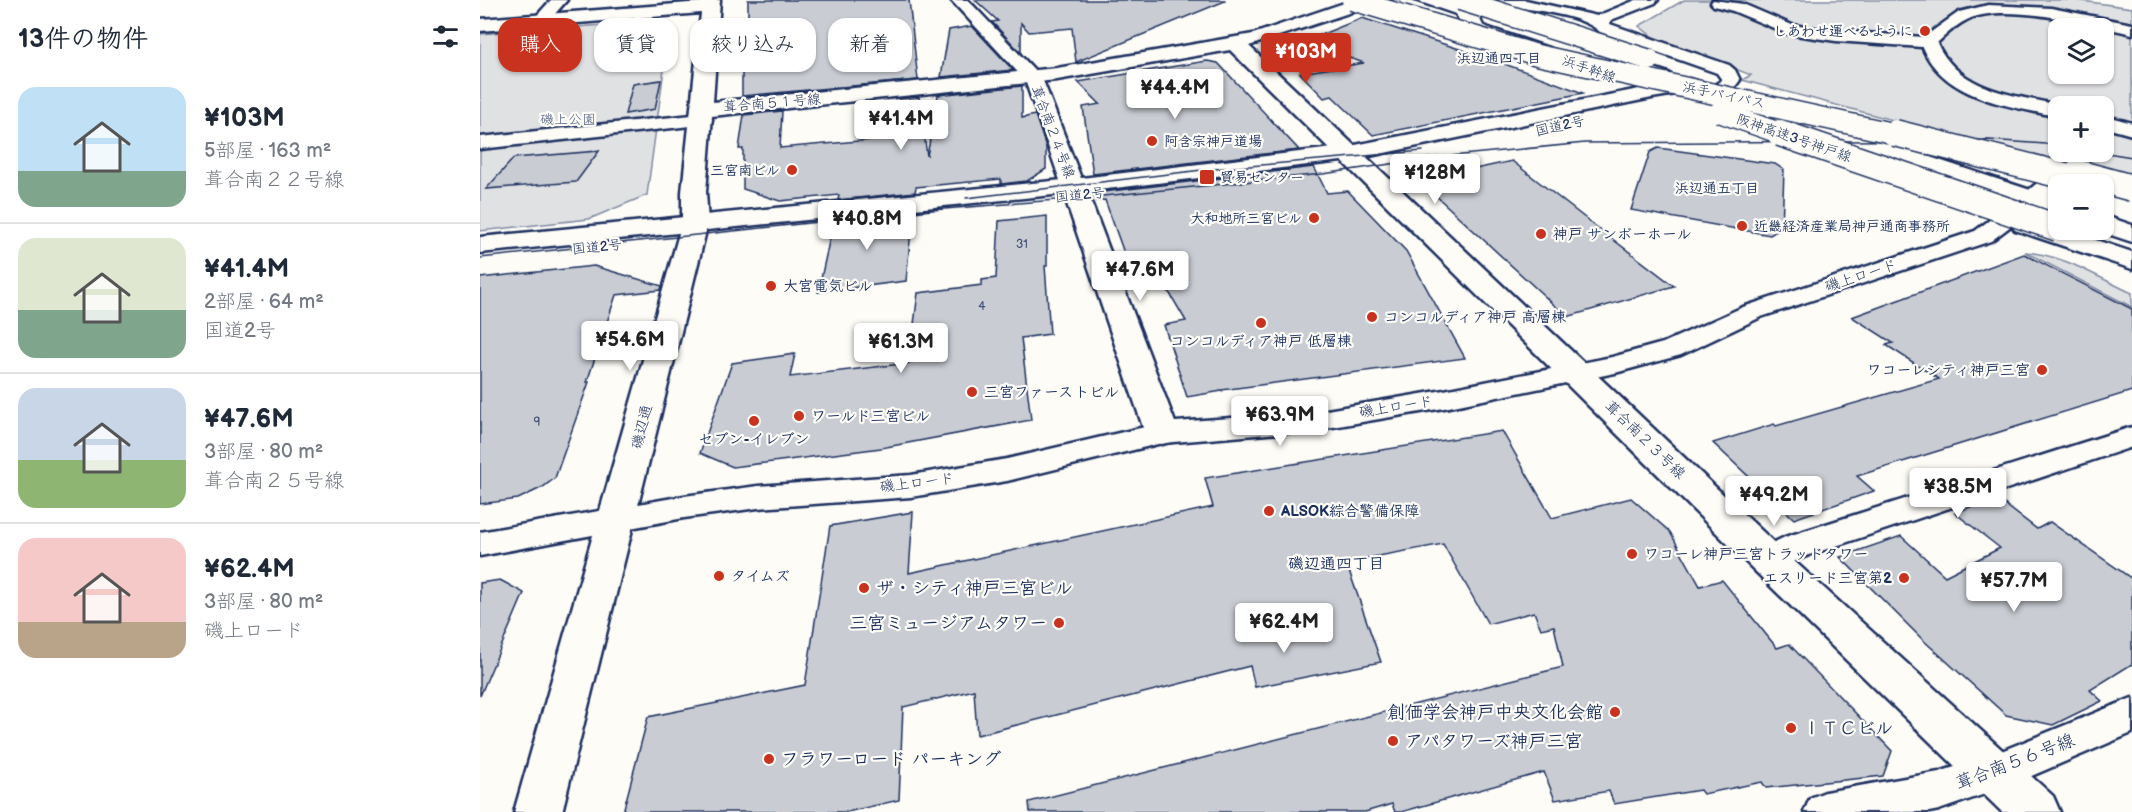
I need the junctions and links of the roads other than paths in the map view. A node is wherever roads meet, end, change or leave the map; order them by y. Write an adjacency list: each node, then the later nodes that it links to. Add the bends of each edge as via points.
1 (559, 0): 17 (street)
2 (959, 0): 25 (street, 葺合南２４号線)
3 (1352, 0): 33 (main road, 浜手バイパス, bridge, via 1537,55 1760,102)
4 (1370, 0): 24 (main road, 葺合南５１号線)
5 (1390, 0): 26 (main road, 浜手幹線)
6 (1395, 0): 41 (main road, 阪神高速3号神戸線, bridge)
7 (1427, 0): 39 (main road, 阪神高速3号神戸線, bridge)
8 (1433, 0): 27 (main road, 浜手幹線)
9 (1460, 0): 34 (main road, 浜手バイパス, bridge, via 1732,85)
10 (1503, 0): 19 (street)
11 (1634, 0): 19 (street, via 1596,11)
12 (1650, 0): 19 (street)
13 (1971, 0): 16 (street)
14 (1719, 3): 23 (street, via 1788,29)
15 (711, 4): 18 (main road); 29 (main road, 磯辺通)
16 (1988, 11): 22 (street, via 2073,17); 23 (street, via 1955,20)
17 (543, 18)
18 (570, 18)
19 (1594, 20): 27 (street, via 1584,20 1595,31 1698,64 1703,78); 27 (street, via 1606,29 1729,74 1731,80 1726,87)
20 (498, 24): 21 (main road)
21 (480, 25)
22 (2132, 29)
23 (1928, 42): 28 (street, via 1931,54 1954,79 1982,91)
24 (1235, 44): 25 (main road, 葺合南５１号線); 31 (main road, 葺合南２３号線)
25 (1033, 78): 29 (main road, 葺合南５１号線); 36 (street, 葺合南２４号線)
26 (1652, 92): 27 (main road); 31 (main road, 国道2号)
27 (1692, 93): 31 (main road, 国道2号, via 1518,136); 38 (main road); 40 (main road)
28 (2048, 108)
29 (702, 115): 30 (street); 43 (main road, 磯辺通)
30 (480, 143)
31 (1356, 159): 36 (main road, 国道2号); 51 (main road, 葺合南２３号線)
32 (2078, 162): 38 (street, 磯上ロード)
33 (2058, 174)
34 (2132, 188)
35 (2114, 189): 37 (main road)
36 (1075, 191): 43 (main road, 国道2号); 52 (main road)
37 (2132, 194)
38 (2045, 203): 40 (street, 磯上ロード)
39 (2048, 210)
40 (2007, 218): 50 (main road); 51 (street, 磯上ロード, via 1983,236 1752,312 1672,349)
41 (2048, 225)
42 (2114, 228): 45 (main road)
43 (693, 230): 47 (main road, 国道2号); 49 (main road, 国道2号); 54 (main road, 磯辺通)
44 (2114, 231): 45 (main road)
45 (2132, 236)
46 (2092, 240): 48 (main road, 阪神高速3号神戸線)
47 (480, 245)
48 (2132, 254)
49 (480, 260)
50 (2132, 261)
51 (1577, 374): 52 (street, 磯上ロード, via 1315,421); 56 (main road, 葺合南２３号線)
52 (1162, 433): 54 (street, 磯上ロード, via 1007,470 922,484 758,497)
53 (2132, 437): 56 (street, via 1797,546)
54 (618, 519): 55 (street, 磯上ロード); 59 (main road, 磯辺通)
55 (480, 544)
56 (1768, 560): 58 (main road, 葺合南２３号線)
57 (2132, 715): 58 (street, 葺合南５６号線)
58 (1994, 772): 60 (street, 葺合南５６号線, via 1939,791); 61 (main road, 葺合南２３号線)
59 (538, 812)
60 (1825, 812)
61 (2036, 812)

